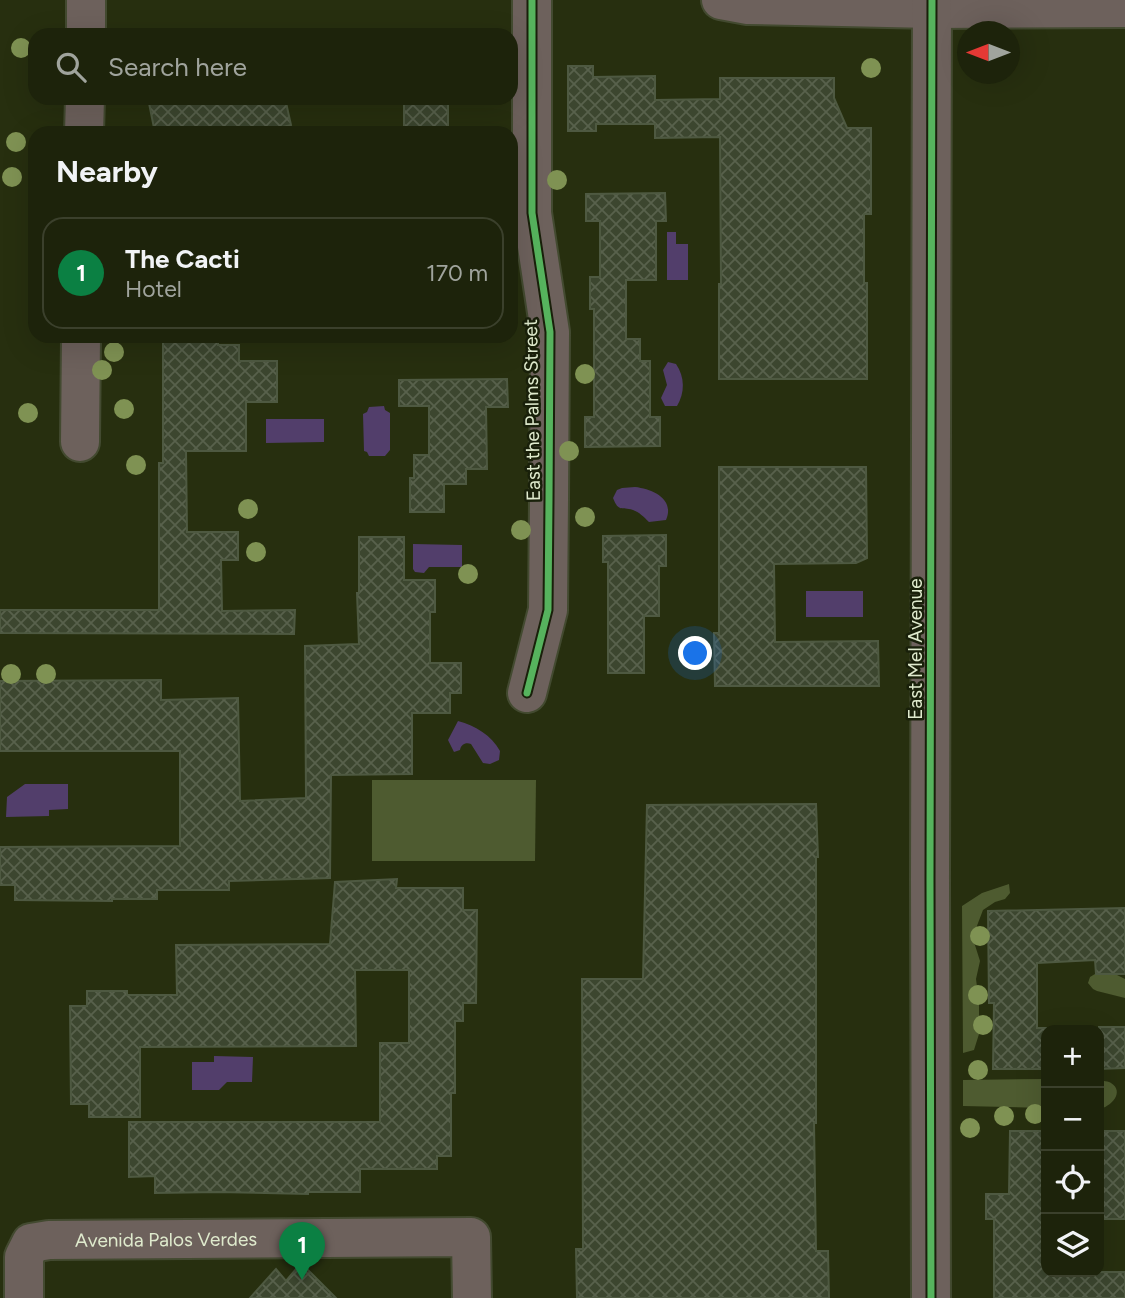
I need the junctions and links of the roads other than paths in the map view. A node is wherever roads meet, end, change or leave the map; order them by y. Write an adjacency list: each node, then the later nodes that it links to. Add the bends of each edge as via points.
1 (86, 0): 6 (street)
2 (532, 0): 11 (street, East the Palms Street, via 532,213 550,332 549,500 548,610)
3 (721, 0): 4 (street, via 748,5)
4 (932, 4): 5 (street); 14 (street, East Mel Avenue)
5 (1125, 8)
6 (86, 28)
7 (85, 105): 8 (street)
8 (84, 126)
9 (81, 343): 10 (street)
10 (80, 442)
11 (527, 693)
12 (24, 1298): 13 (street, Avenida Palos Verdes, via 24,1257 31,1243 49,1240 471,1237)
13 (472, 1298)
14 (931, 1298)

